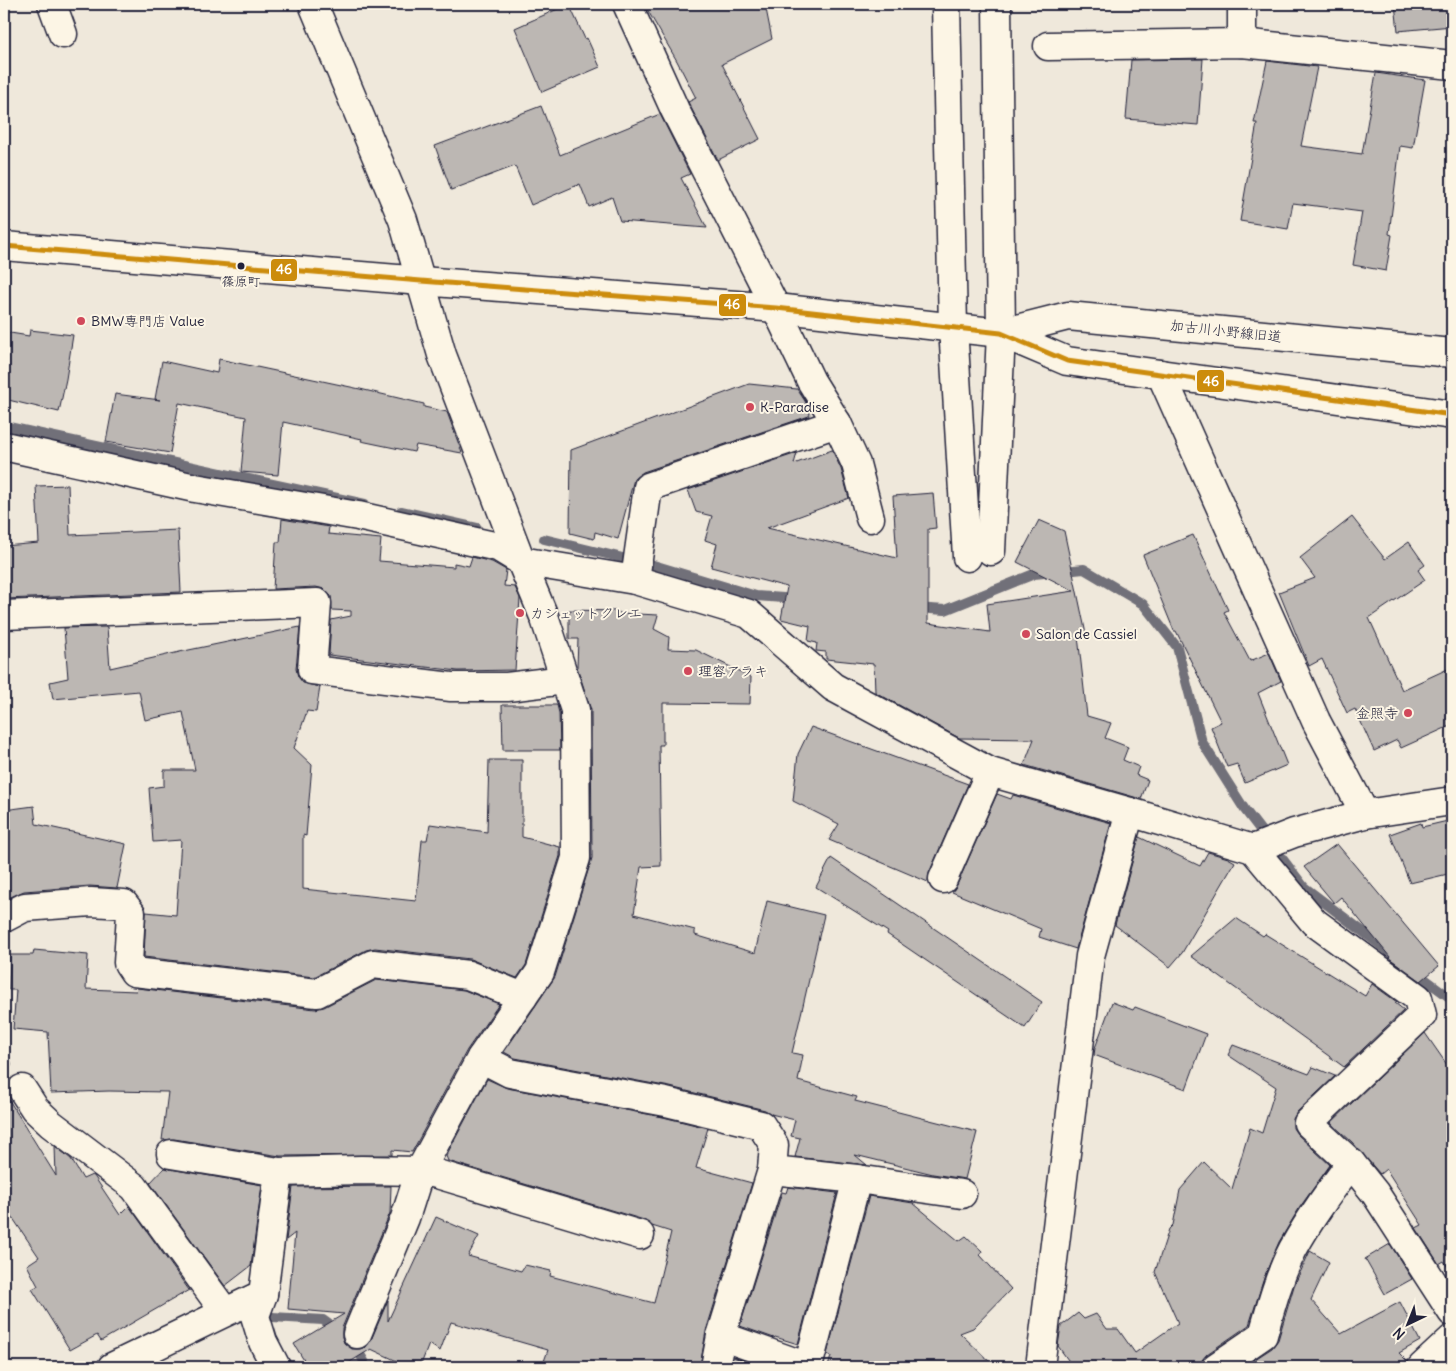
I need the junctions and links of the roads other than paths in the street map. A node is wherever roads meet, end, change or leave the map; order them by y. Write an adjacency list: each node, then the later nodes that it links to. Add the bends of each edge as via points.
1 (52, 4): 7 (street)
2 (313, 4): 12 (street, via 403,220)
3 (628, 4): 13 (street, via 675,110)
4 (946, 4): 14 (street)
5 (997, 4): 15 (street)
6 (1242, 4): 8 (street)
7 (63, 34)
8 (1242, 43): 9 (street); 10 (street)
9 (1048, 46)
10 (1452, 65)
11 (4, 246): 12 (street, 加古川小野線旧道)
12 (421, 281): 13 (street, 加古川小野線旧道); 22 (street, via 442,355)
13 (776, 308): 14 (street, 加古川小野線旧道); 19 (street, via 811,380)
14 (953, 327): 15 (street, 加古川小野線旧道); 15 (street, via 979,554)
15 (1001, 333): 16 (street, 加古川小野線旧道, via 1068,316); 17 (street, 加古川小野線旧道, via 1067,361)
16 (1452, 354)
17 (1161, 374): 18 (street, 加古川小野線旧道); 29 (street, via 1316,721)
18 (1452, 415)
19 (837, 423): 21 (street, via 856,464); 23 (street, via 648,487)
20 (4, 446): 22 (street, via 195,488 358,516 498,548)
21 (870, 518)
22 (522, 560): 23 (street); 25 (street)
23 (635, 580): 26 (street, via 749,614 833,687)
24 (4, 615): 25 (street, via 317,603 312,670 450,687 507,687)
25 (566, 680): 33 (street, via 575,710 576,858 540,972)
26 (990, 772): 28 (street); 31 (street)
27 (1452, 800): 29 (street)
28 (1130, 812): 30 (street); 53 (street, via 1090,956)
29 (1365, 814): 30 (street, via 1294,832)
30 (1253, 849): 37 (street, via 1314,922 1418,998 1422,1015 1308,1123)
31 (943, 879)
32 (4, 918): 33 (street, via 25,907 91,902 124,904 132,913 128,963 134,972 318,993 373,964 468,974)
33 (523, 997): 34 (street)
34 (481, 1058): 38 (street, via 510,1072 666,1102 761,1125 774,1145); 40 (street)
35 (22, 1089): 45 (street, via 35,1109 51,1124 134,1187)
36 (171, 1154): 39 (street)
37 (1351, 1163): 46 (street, via 1375,1193); 54 (street, via 1323,1200 1293,1250 1275,1293 1263,1335)
38 (772, 1170): 41 (street); 48 (street)
39 (279, 1172): 40 (street); 44 (street)
40 (420, 1172): 43 (street, via 437,1174); 47 (street)
41 (857, 1179): 42 (street); 48 (street, via 808,1367)
42 (962, 1194)
43 (640, 1235)
44 (263, 1294): 45 (street); 51 (street, via 255,1316 262,1342)
45 (225, 1312): 50 (street)
46 (1452, 1312)
47 (357, 1334)
48 (721, 1336): 52 (street)
49 (1452, 1339): 55 (street)
50 (112, 1367)
51 (276, 1367)
52 (715, 1367)
53 (1040, 1367)
54 (1216, 1367)
55 (1422, 1367)

